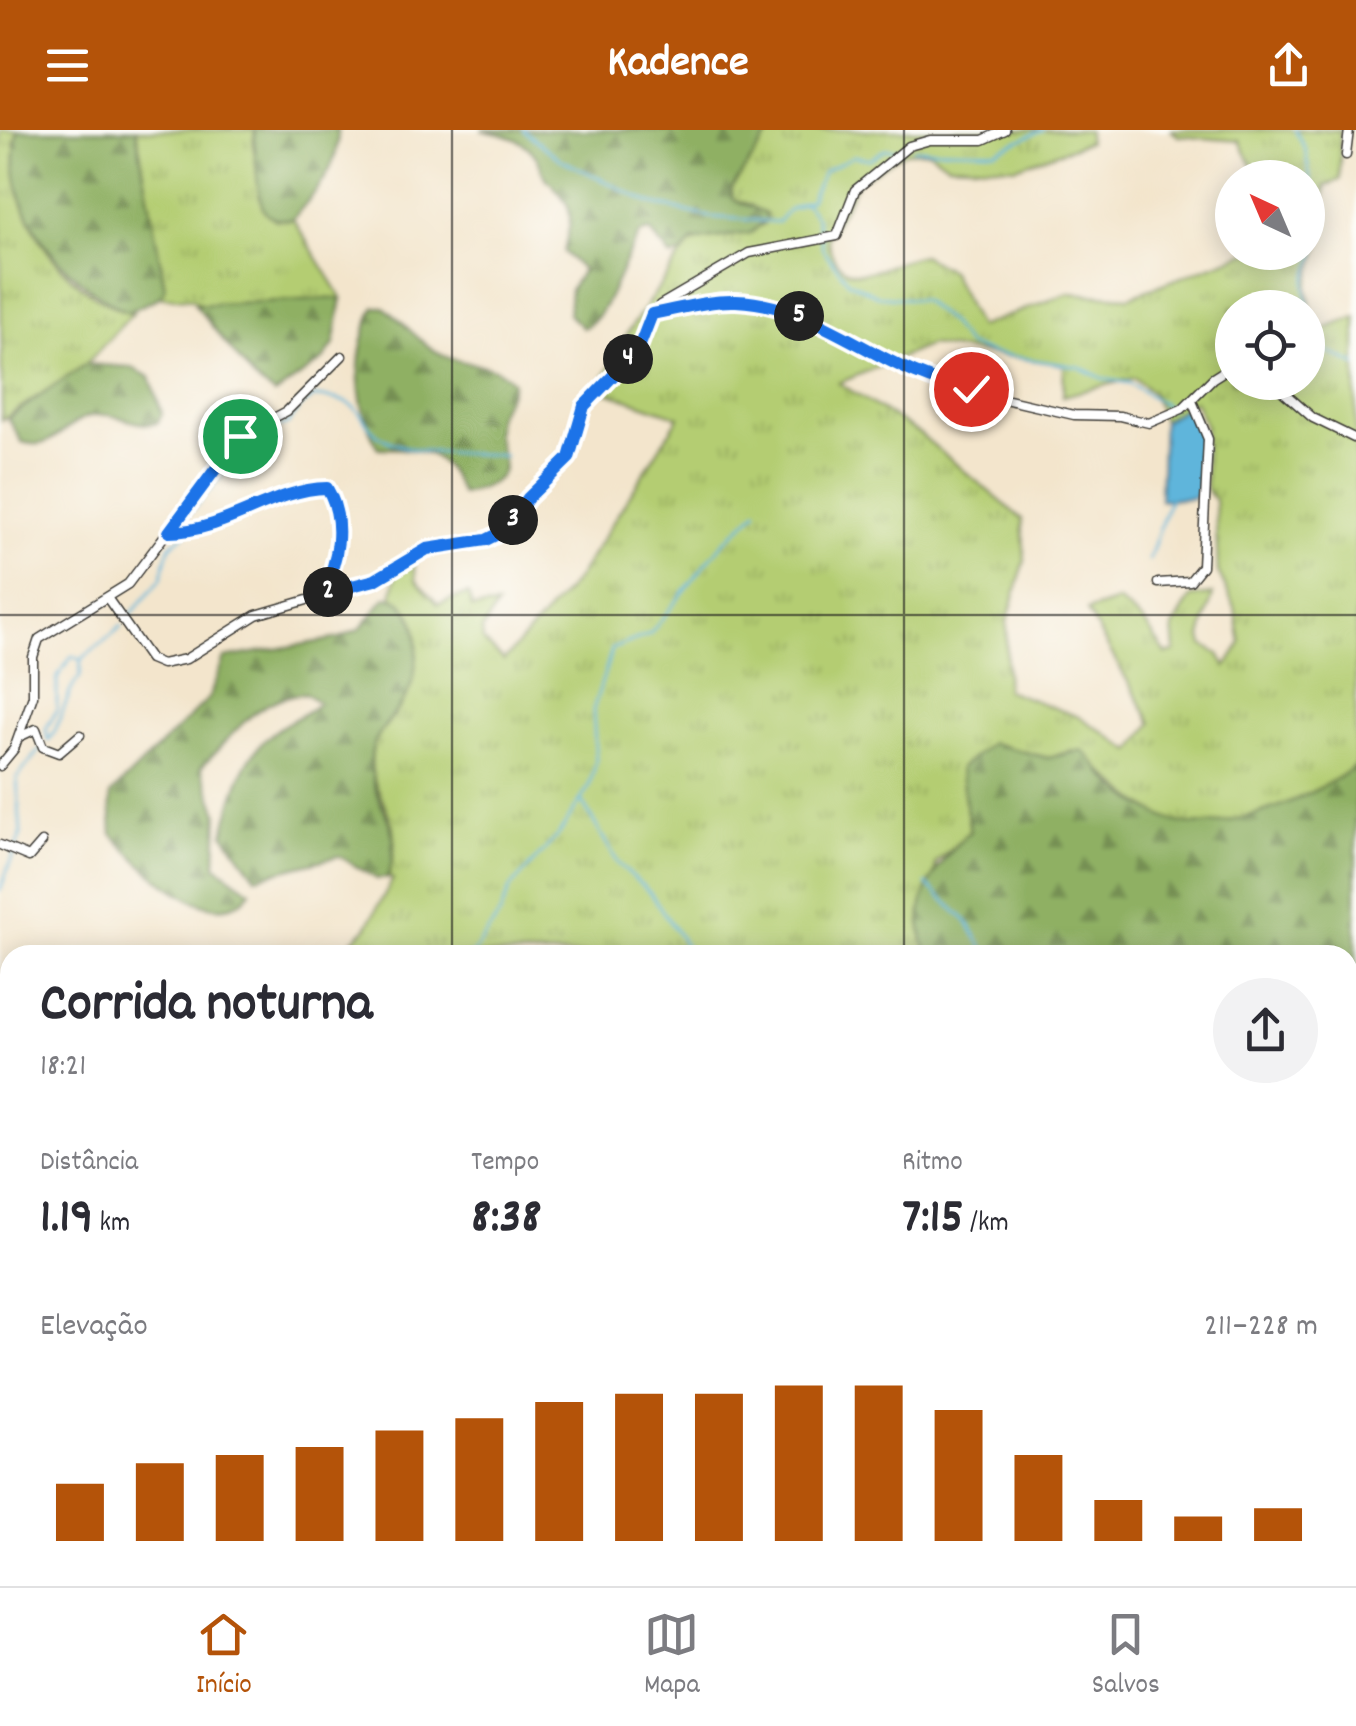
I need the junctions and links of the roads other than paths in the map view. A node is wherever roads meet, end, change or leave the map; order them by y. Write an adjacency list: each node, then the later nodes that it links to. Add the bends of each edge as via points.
1 (1005, 130): 4 (street, via 984,140 911,144 855,190 839,233 738,258)
2 (1349, 130): 3 (street)
3 (1346, 155)
4 (652, 314): 8 (street, via 753,302 812,322 936,383 1074,415 1157,423); 12 (street, via 638,350 584,406 569,458 504,531 427,549 375,580)
5 (342, 356): 10 (street, via 287,411 240,436)
6 (1215, 376): 8 (street)
7 (1292, 400): 9 (street)
8 (1192, 402): 11 (street, via 1208,438 1202,566 1190,581)
9 (1356, 439)
10 (169, 532): 12 (street, via 196,530 292,493 327,488 340,524); 13 (street, via 140,572)
11 (1158, 583)
12 (321, 594): 13 (street, via 243,621 196,655 162,664 150,659)
13 (108, 598): 15 (street, via 35,645 34,687)
14 (80, 734): 15 (street, via 59,753 45,749 36,728)
15 (19, 737): 16 (street)
16 (0, 766)
17 (42, 842): 18 (street, via 28,857)
18 (0, 845)

